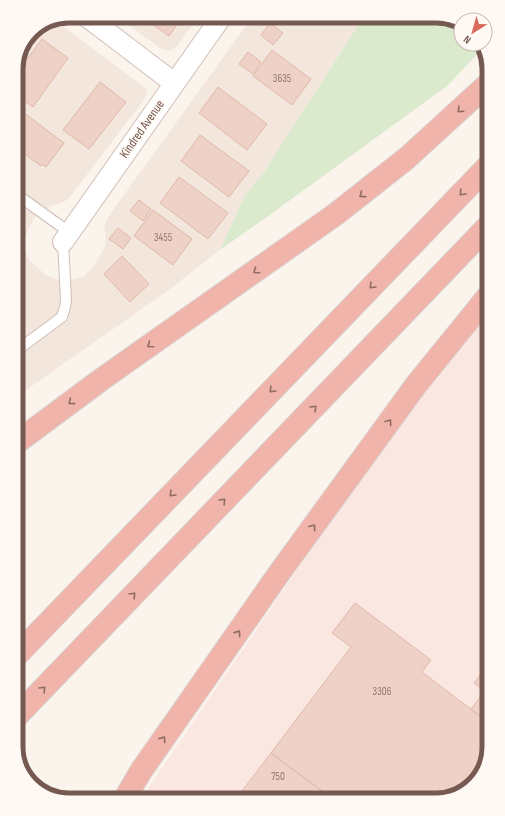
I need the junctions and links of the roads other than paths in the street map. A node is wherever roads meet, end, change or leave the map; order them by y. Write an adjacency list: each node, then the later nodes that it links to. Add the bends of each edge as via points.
1 (95, 23): 3 (street)
2 (217, 23): 3 (street, Kindred Avenue)
3 (174, 83): 8 (street, Kindred Avenue)
4 (482, 90): 11 (highway, one-way to 11, via 406,158 336,214)
5 (482, 172): 12 (highway, one-way to 12)
6 (23, 200): 8 (lane)
7 (482, 232): 13 (highway, one-way to 7)
8 (66, 237): 10 (lane, via 66,300 62,317)
9 (482, 304): 14 (highway, one-way to 9, via 280,572 412,391)
10 (23, 346)
11 (23, 438)
12 (23, 649)
13 (23, 710)
14 (141, 771): 15 (highway); 16 (highway)
15 (118, 793)
16 (128, 793)

